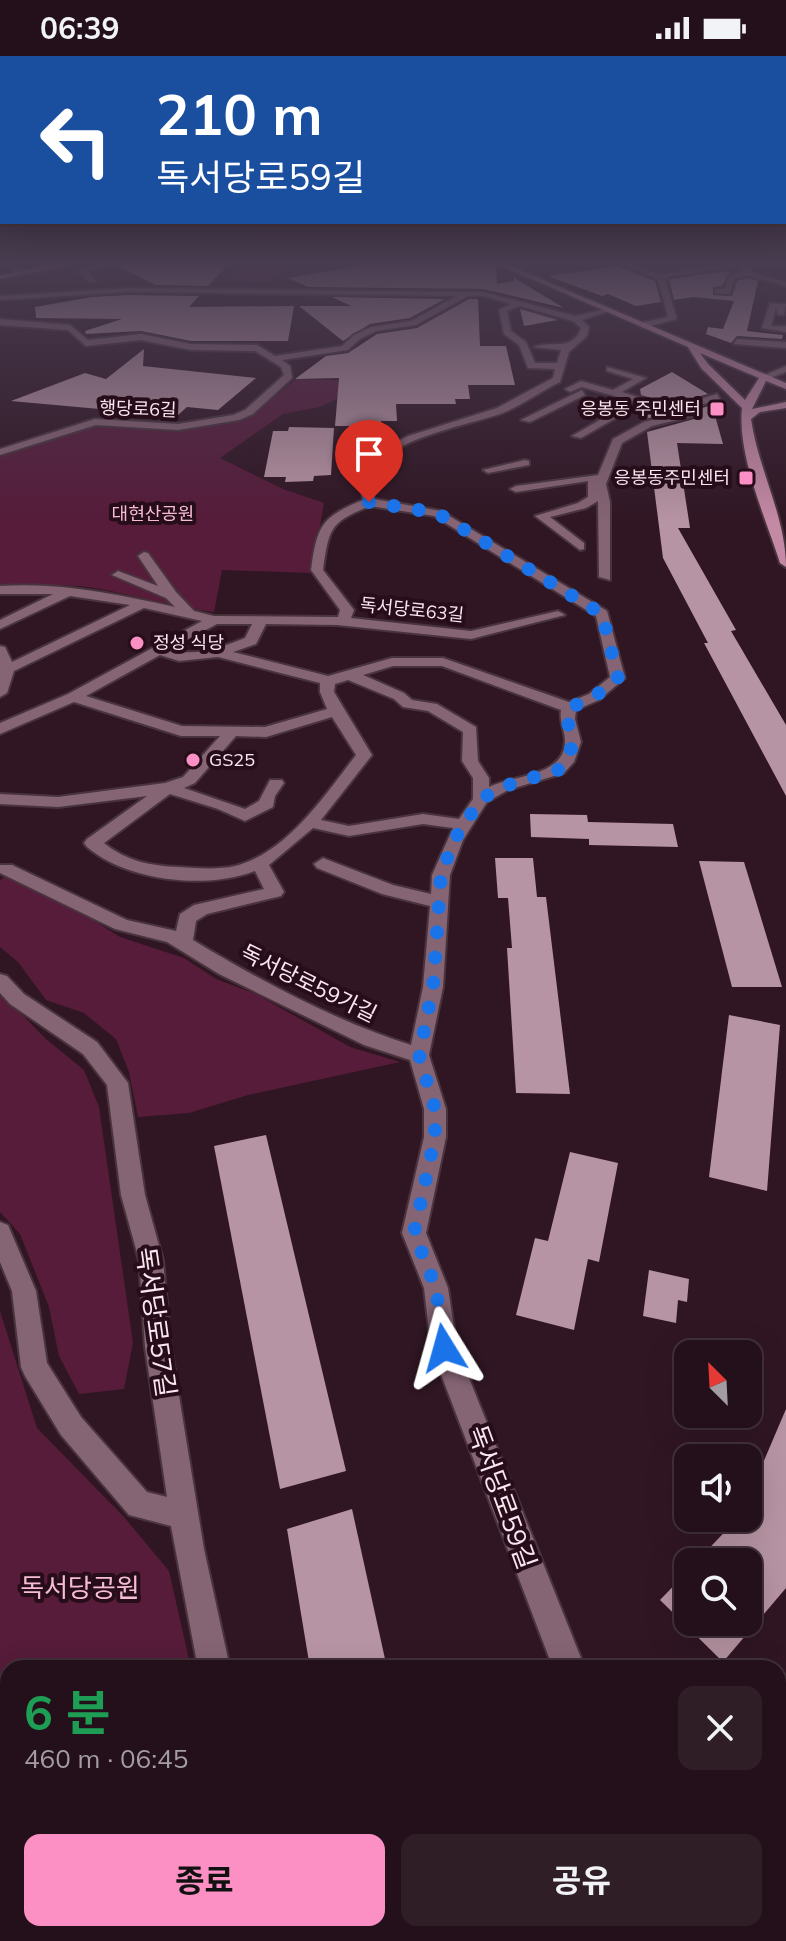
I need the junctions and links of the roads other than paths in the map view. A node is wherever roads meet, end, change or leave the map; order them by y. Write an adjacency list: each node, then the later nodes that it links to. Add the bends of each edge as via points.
1 (255, 348): 7 (street)
2 (345, 348): 7 (street)
3 (524, 348): 8 (street, via 526,366)
4 (569, 348): 8 (street)
5 (693, 348): 19 (main road)
6 (694, 348): 11 (main road)
7 (276, 358): 24 (street, 행당로6길, via 289,376 235,418 178,427 95,422)
8 (562, 366): 23 (street, via 557,380 501,410 432,429)
9 (610, 369): 13 (street, via 641,378)
10 (786, 369): 11 (street)
11 (763, 378): 12 (main road); 19 (main road)
12 (786, 386)
13 (614, 393): 17 (street); 20 (street, via 581,384 570,389 582,393)
14 (690, 396): 36 (street, via 716,396 697,403 689,414 648,424 617,441 600,484)
15 (677, 402): 17 (street)
16 (786, 405): 19 (main road)
17 (665, 407): 28 (street, via 602,446)
18 (628, 408): 22 (street, via 577,436 587,440)
19 (746, 413): 34 (main road, via 752,456)
20 (526, 420)
21 (356, 442): 23 (street)
22 (564, 447)
23 (387, 450): 31 (street, via 369,470 364,492)
24 (0, 452)
25 (525, 463): 26 (street)
26 (509, 466): 27 (street); 29 (street)
27 (488, 470)
28 (594, 477): 29 (street); 32 (street, via 594,498 541,516)
29 (535, 485): 30 (street)
30 (516, 489)
31 (369, 502): 45 (street, via 333,516 322,533 317,570 347,610); 57 (street, via 437,513 602,614 618,678)
32 (580, 546)
33 (144, 556): 39 (street)
34 (786, 563)
35 (118, 575): 39 (street)
36 (605, 577)
37 (0, 590): 38 (street, 독서당로63길)
38 (71, 591): 40 (street, 독서당로63길); 46 (street)
39 (171, 595): 41 (street)
40 (140, 605): 41 (street, 독서당로63길); 52 (street)
41 (190, 615): 43 (street, 독서당로63길)
42 (558, 615): 47 (street, 독서당로63길)
43 (214, 620): 44 (street, 독서당로63길); 49 (street)
44 (261, 621): 45 (street, 독서당로63길); 50 (street, via 251,641)
45 (343, 622): 47 (street, 독서당로63길)
46 (0, 625)
47 (471, 635): 51 (street)
48 (0, 650): 52 (street)
49 (158, 650): 50 (street, via 179,657); 56 (street)
50 (218, 653): 54 (street)
51 (443, 662): 53 (street, via 392,662); 57 (street)
52 (8, 669): 55 (street)
53 (347, 674): 54 (street); 64 (street, via 408,704 432,707 471,730 470,761 481,778)
54 (328, 681): 58 (street)
55 (0, 693)
56 (73, 697): 59 (street); 60 (street, via 181,731)
57 (569, 708): 64 (street, via 573,742 558,770)
58 (336, 711): 60 (street, via 266,732); 65 (street, via 364,755)
59 (0, 729)
60 (231, 733): 62 (street, via 189,780)
61 (276, 783): 62 (street, via 267,803 245,816)
62 (168, 788): 63 (street, via 58,802); 67 (street, via 93,843 109,858 162,873 238,871)
63 (0, 799)
64 (481, 799): 66 (street, 독서당로59길)
65 (309, 822): 66 (street, via 349,831 423,819); 67 (street, via 293,841)
66 (465, 825): 70 (street, 독서당로59길, via 441,875)
67 (259, 863): 71 (street, via 275,892 201,909 187,918)
68 (323, 864): 70 (street, via 388,890)
69 (6, 869): 71 (street, 독서당로59가길, via 122,925)
70 (438, 902): 73 (street, 독서당로59길, via 433,987)
71 (183, 944): 73 (street, 독서당로59가길, via 309,1012)
72 (0, 981): 75 (street, 독서당로57길, via 17,999 90,1048 117,1083 133,1195 151,1260 158,1347)
73 (419, 1055): 77 (street, 독서당로59길, via 435,1109 435,1137 414,1233 436,1288 444,1348)
74 (0, 1232): 75 (street, via 24,1291 34,1367 71,1426 139,1505)
75 (184, 1515): 76 (street, 독서당로57길)
76 (212, 1660)
77 (566, 1660)

